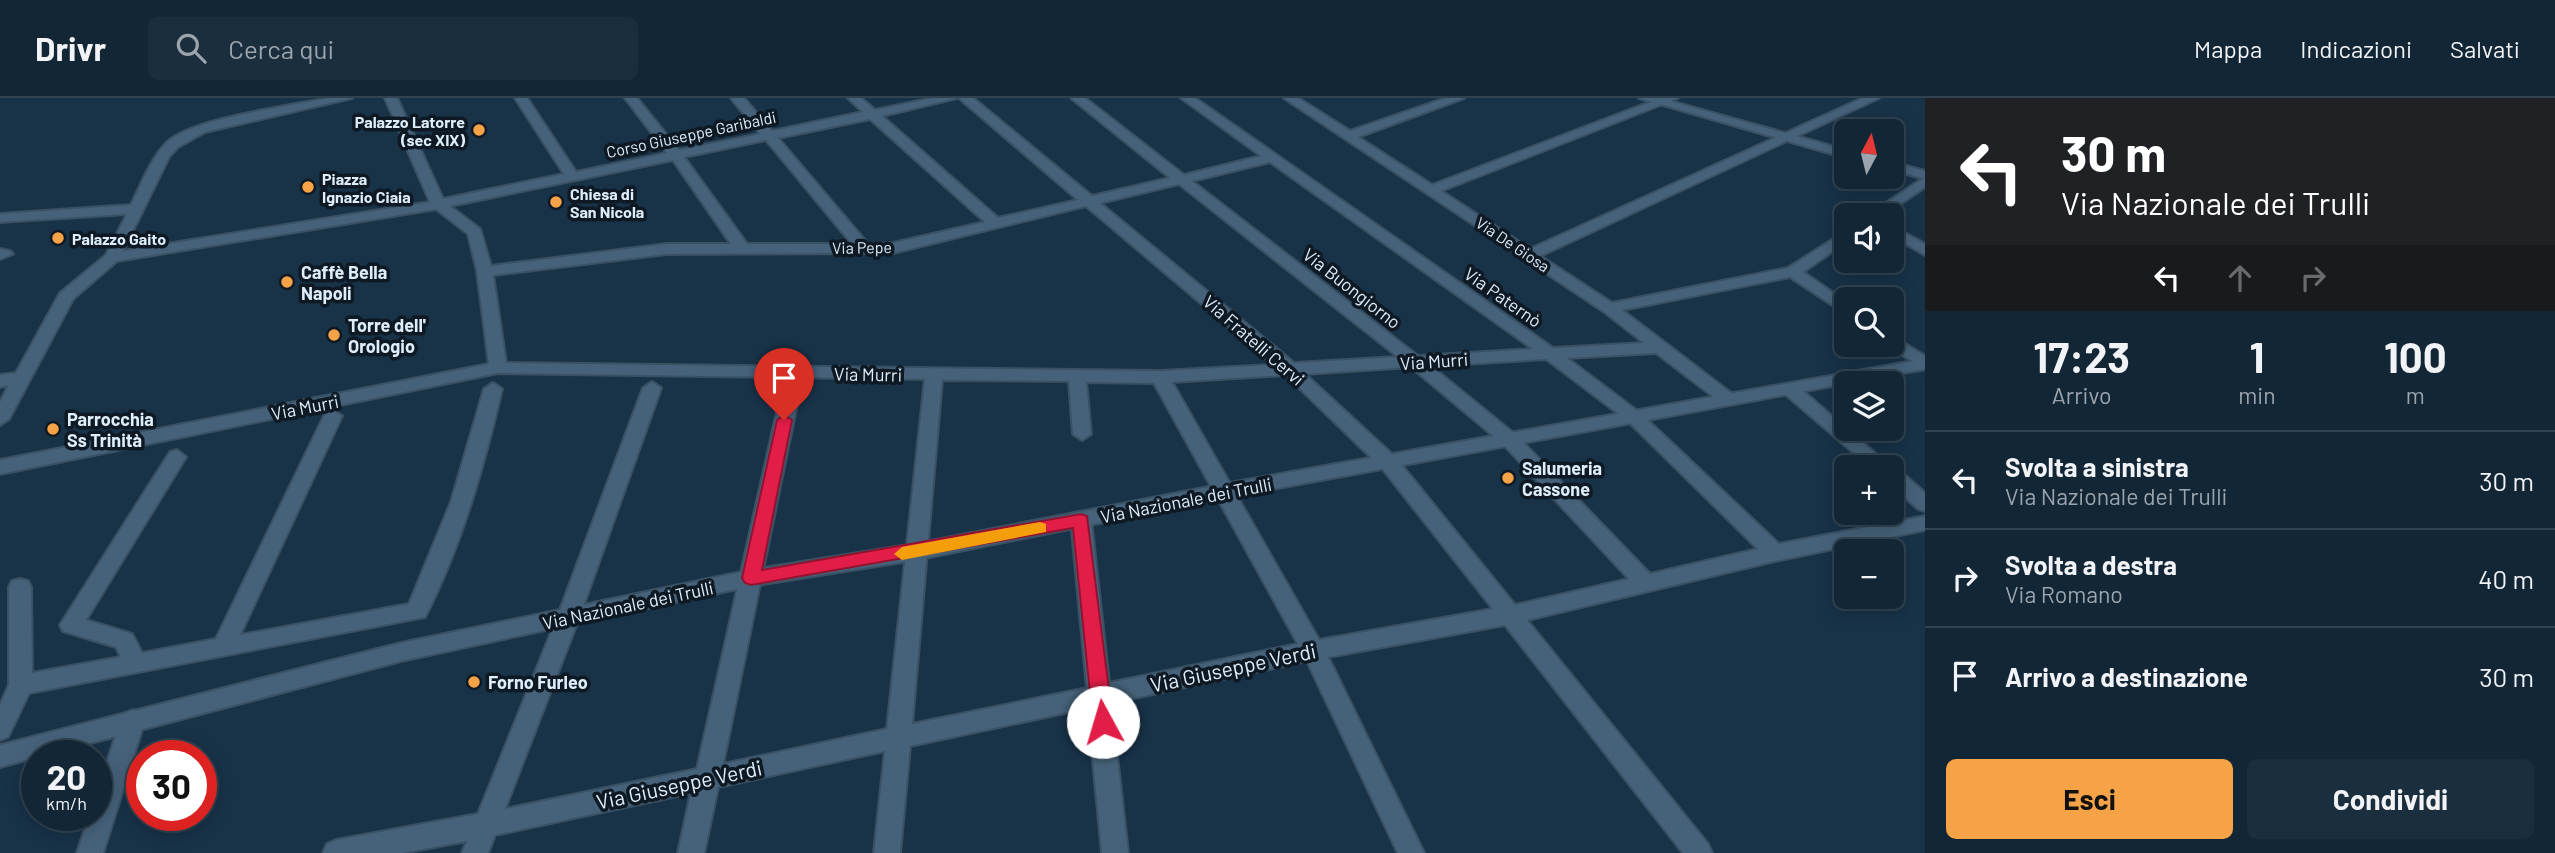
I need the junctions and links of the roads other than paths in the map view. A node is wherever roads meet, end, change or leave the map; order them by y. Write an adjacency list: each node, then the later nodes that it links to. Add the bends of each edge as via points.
1 (346, 98): 32 (street, via 201,129 173,144)
2 (391, 98): 31 (street)
3 (522, 98): 25 (street)
4 (631, 98): 21 (street)
5 (737, 98): 17 (street)
6 (854, 98): 16 (street)
7 (951, 98): 16 (street, Corso Giuseppe Garibaldi)
8 (965, 98): 29 (street, Via Fratelli Cervi)
9 (1077, 98): 26 (street, Via Buongiorno)
10 (1187, 98): 22 (street, Via Paternò)
11 (1290, 98): 18 (street, Via De Giosa)
12 (1458, 98): 18 (street)
13 (1645, 98): 15 (street)
14 (1873, 98): 19 (street)
15 (1667, 100): 19 (street); 28 (street)
16 (873, 114): 17 (street, Corso Giuseppe Garibaldi); 34 (street)
17 (769, 135): 21 (street, Corso Giuseppe Garibaldi); 38 (street)
18 (1349, 136): 28 (street, Via De Giosa)
19 (1784, 138): 20 (street); 40 (street)
20 (1834, 151)
21 (676, 155): 25 (street, Corso Giuseppe Garibaldi); 37 (street)
22 (1271, 158): 26 (street, Via Pepe); 48 (street, Via Paternò)
23 (1904, 169): 24 (street)
24 (1925, 175)
25 (572, 176): 31 (street, Corso Giuseppe Garibaldi)
26 (1183, 180): 29 (street, Via Pepe); 49 (street, Via Buongiorno)
27 (1925, 181): 30 (street)
28 (1432, 190): 40 (street, Via De Giosa)
29 (1091, 202): 34 (street, Via Pepe); 52 (street, Via Fratelli Cervi)
30 (1893, 203)
31 (438, 204): 41 (street); 42 (street, via 475,232)
32 (135, 209): 33 (street); 41 (street)
33 (0, 218)
34 (996, 225): 38 (street, Via Pepe, via 893,248)
35 (1904, 237): 39 (street)
36 (1834, 243): 43 (street)
37 (741, 247): 38 (street, Via Pepe); 42 (street, Via Pepe, via 667,248)
38 (864, 248)
39 (1925, 250)
40 (1529, 255): 45 (street, Via De Giosa)
41 (112, 257): 56 (street, via 66,296)
42 (485, 271): 51 (street)
43 (1793, 272): 44 (street); 45 (street)
44 (1834, 301)
45 (1609, 308): 46 (street, Via De Giosa)
46 (1661, 347): 48 (street, Via Murri); 62 (street, Via De Giosa)
47 (1904, 349): 50 (street)
48 (1549, 353): 49 (street, Via Murri); 64 (street, Via Paternò)
49 (1415, 362): 52 (street, Via Murri); 67 (street, Via Buongiorno)
50 (1925, 364): 60 (street, Via Nazionale dei Trulli)
51 (498, 368): 53 (street, Via Murri); 71 (street, Via Murri)
52 (1290, 369): 55 (street, Via Murri); 70 (street, Via Fratelli Cervi)
53 (934, 375): 54 (street, Via Murri); 77 (street)
54 (1077, 377): 55 (street, Via Murri); 66 (street)
55 (1160, 377): 73 (street)
56 (22, 378): 57 (street); 65 (street)
57 (0, 382)
58 (652, 388): 83 (street)
59 (493, 389): 84 (street, via 481,442 452,527 417,611)
60 (1790, 389): 62 (street, Via Nazionale dei Trulli); 68 (street)
61 (790, 394): 79 (street)
62 (1729, 400): 64 (street, Via Nazionale dei Trulli)
63 (333, 416): 84 (street)
64 (1634, 417): 67 (street, Via Nazionale dei Trulli); 78 (street, Via Paternò)
65 (0, 419)
66 (1082, 434)
67 (1510, 440): 70 (street, Via Nazionale dei Trulli); 80 (street, Via Buongiorno)
68 (1868, 455)
69 (177, 457): 86 (street, via 71,625 124,640)
70 (1390, 463): 73 (street, Via Nazionale dei Trulli); 82 (street, Via Fratelli Cervi)
71 (0, 467)
72 (1904, 486): 74 (street)
73 (1224, 491): 75 (street, Via Nazionale dei Trulli); 85 (street)
74 (1925, 504)
75 (1081, 520): 77 (street, Via Nazionale dei Trulli); 88 (street)
76 (1925, 523): 78 (street, Via Giuseppe Verdi)
77 (915, 552): 79 (street, Via Nazionale dei Trulli); 91 (street)
78 (1775, 554): 80 (street, Via Giuseppe Verdi)
79 (751, 578): 83 (street, Via Nazionale dei Trulli); 93 (street)
80 (1647, 584): 82 (street, Via Giuseppe Verdi)
81 (20, 587): 87 (street)
82 (1511, 615): 85 (street, Via Giuseppe Verdi); 102 (street, Via Fratelli Cervi)
83 (568, 618): 89 (street, Via Nazionale dei Trulli, via 401,652); 94 (street)
84 (225, 646): 86 (street)
85 (1313, 650): 88 (street, Via Giuseppe Verdi); 101 (street)
86 (136, 664): 87 (street)
87 (21, 685): 90 (street)
88 (1100, 696): 91 (street, Via Giuseppe Verdi); 100 (street)
89 (133, 719): 92 (street, Via Nazionale dei Trulli); 95 (street)
90 (0, 730)
91 (898, 739): 93 (street, Via Giuseppe Verdi); 99 (street)
92 (0, 756)
93 (708, 778): 94 (street, Via Giuseppe Verdi); 98 (street)
94 (486, 825): 96 (street, Via Giuseppe Verdi); 97 (street)
95 (90, 853)
96 (336, 853)
97 (475, 853)
98 (691, 853)
99 (887, 853)
100 (1115, 853)
101 (1411, 853)
102 (1699, 853)

